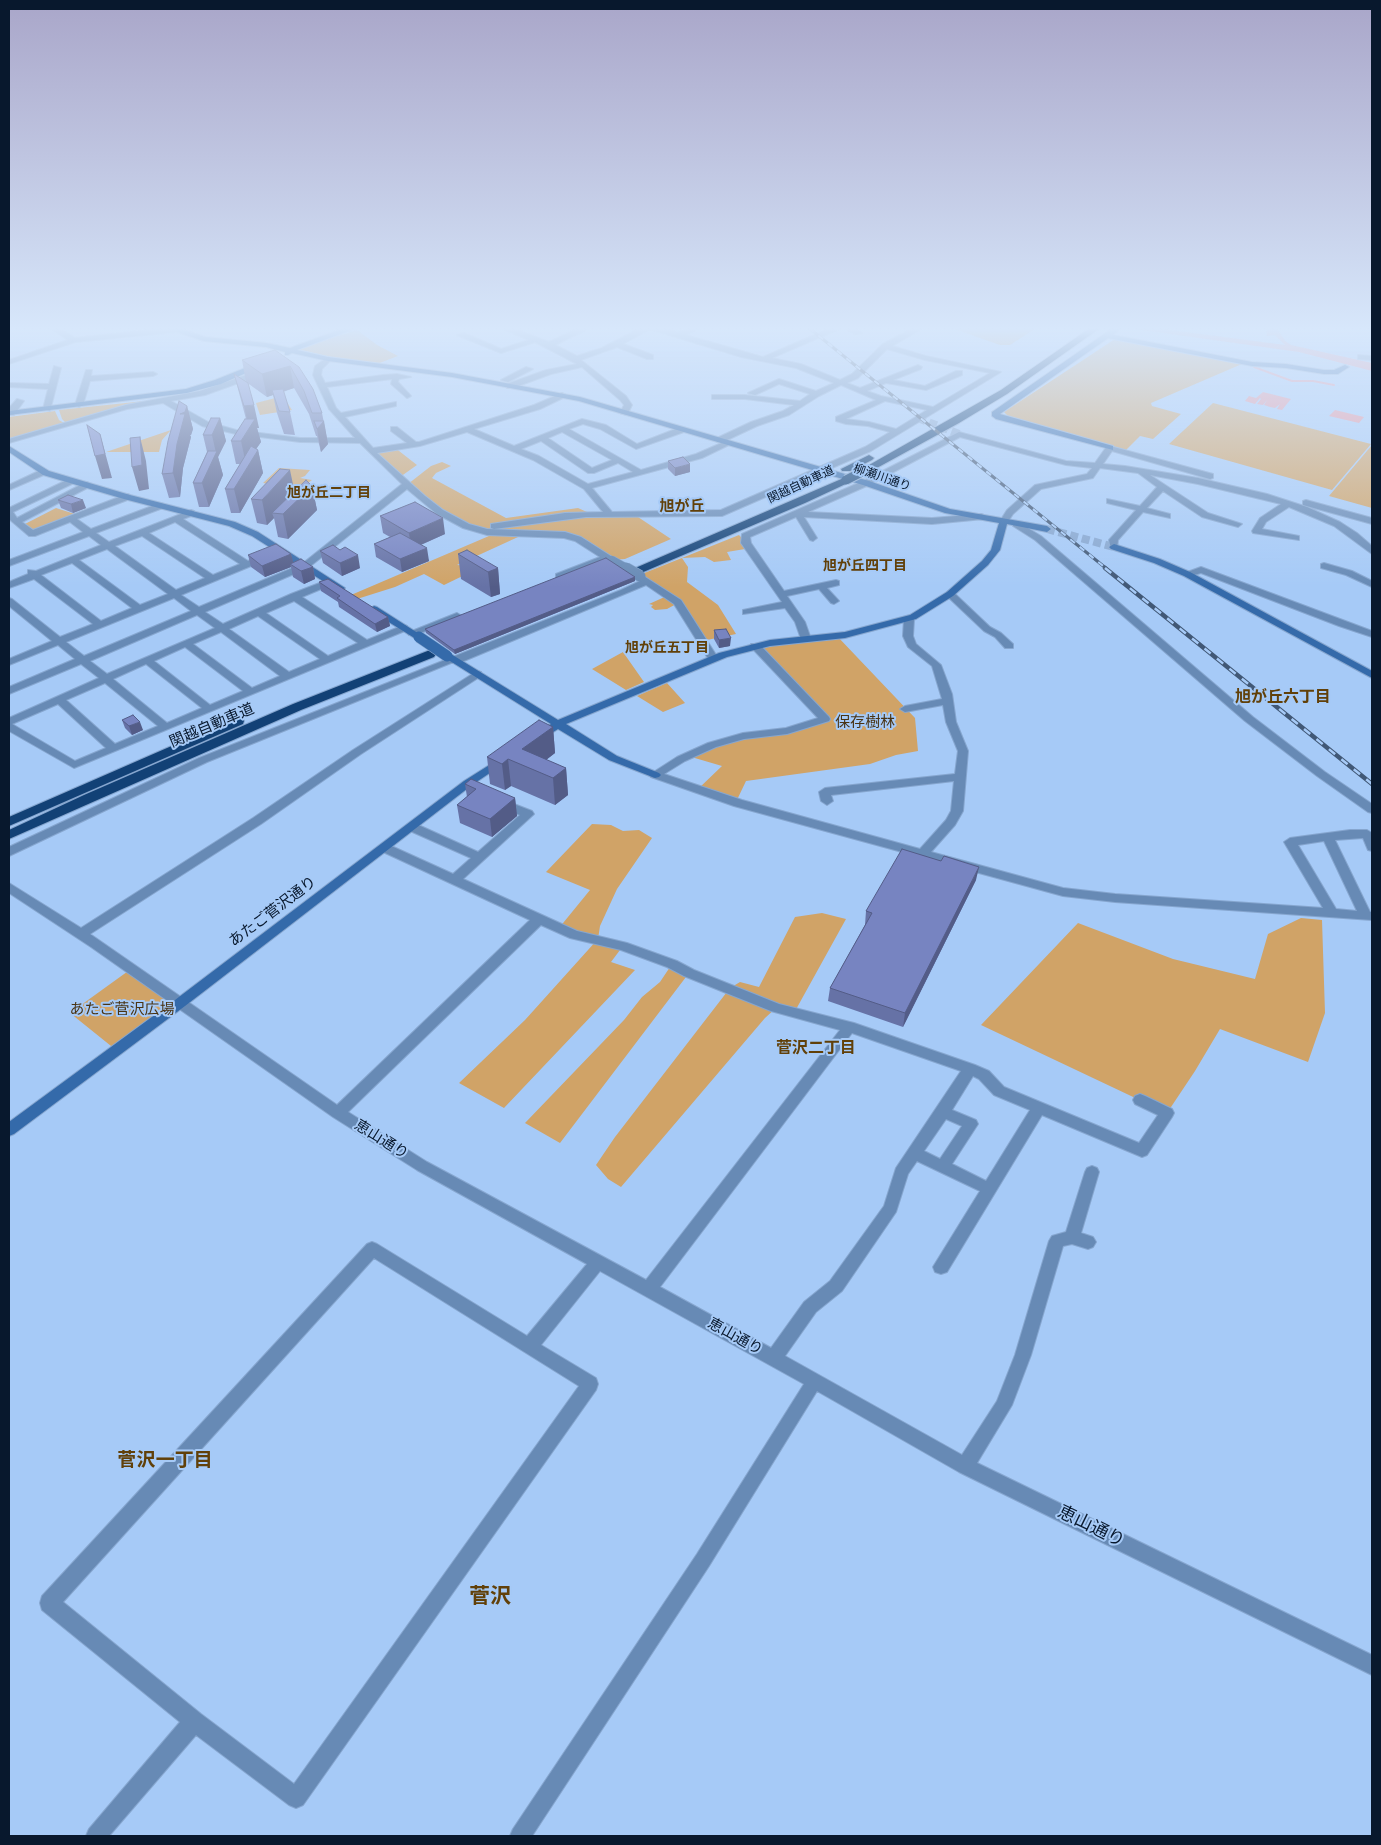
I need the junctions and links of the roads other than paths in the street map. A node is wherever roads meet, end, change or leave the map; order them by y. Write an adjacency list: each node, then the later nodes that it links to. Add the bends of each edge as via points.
1 (102, 414): 19 (street)
2 (188, 414): 20 (street, via 205,424 236,432 300,440)
3 (348, 414): 12 (street)
4 (516, 414): 15 (street)
5 (628, 414): 16 (street, 柳瀬川通り)
6 (783, 414): 21 (street, via 754,424)
7 (848, 414): 17 (street, via 839,418)
8 (925, 414): 17 (street)
9 (951, 414): 33 (highway, 関越自動車道)
10 (967, 414): 33 (highway, 関越自動車道, bridge, via 860,473)
11 (995, 414): 25 (street)
12 (339, 416): 20 (street)
13 (394, 429): 22 (street)
14 (563, 429): 16 (street, via 582,421 603,427 636,446); 18 (street); 27 (street)
15 (469, 430): 22 (street); 24 (street)
16 (682, 430): 21 (street, 柳瀬川通り)
17 (897, 432): 29 (street)
18 (541, 437): 24 (street); 27 (street, via 591,471)
19 (9, 441)
20 (361, 441): 26 (street)
21 (725, 442): 29 (street, 柳瀬川通り); 31 (street, via 700,456)
22 (414, 445): 26 (street)
23 (9, 448): 30 (street)
24 (514, 448): 38 (street)
25 (1110, 448): 28 (street); 41 (street)
26 (372, 451): 36 (street)
27 (619, 460): 31 (street)
28 (1098, 466): 32 (street); 35 (street, via 1066,463 959,434); 55 (street, via 1088,478 1034,489)
29 (821, 470): 35 (street, 柳瀬川通り); 50 (street, via 722,513)
30 (43, 472): 34 (street); 40 (street)
31 (639, 472): 38 (street)
32 (1140, 472): 39 (street); 41 (street)
33 (846, 474): 73 (highway, 関越自動車道, via 833,476); 78 (highway, 関越自動車道, via 792,505)
34 (71, 481): 37 (street); 47 (street)
35 (866, 483): 49 (street); 52 (street, 柳瀬川通り, via 948,511)
36 (408, 484): 58 (street, via 440,512); 74 (street)
37 (86, 485): 42 (street); 56 (street)
38 (587, 487): 50 (street)
39 (1162, 487): 46 (street); 60 (street, via 1205,515)
40 (9, 488)
41 (1266, 494): 44 (street); 57 (street)
42 (127, 498): 45 (street); 53 (street)
43 (1110, 501): 46 (street)
44 (1288, 504): 65 (street, via 1263,520 1256,531); 68 (street, via 1337,524)
45 (160, 506): 48 (street); 63 (street)
46 (1140, 509): 51 (street); 76 (street, via 1113,540 1114,546)
47 (9, 512): 56 (street)
48 (192, 513): 54 (street); 67 (street, via 232,524)
49 (798, 514): 52 (street, via 932,521); 64 (street); 88 (street, via 745,536 746,543)
50 (610, 516): 58 (street, via 572,515 485,526)
51 (1167, 516)
52 (981, 517): 55 (street, 柳瀬川通り)
53 (71, 519): 56 (street, via 32,534); 63 (street)
54 (176, 519): 62 (street); 72 (street)
55 (1004, 521): 59 (street, 柳瀬川通り); 89 (street, via 991,557)
56 (16, 522)
57 (1372, 522)
58 (459, 523): 69 (street, via 497,533 529,532 578,538)
59 (1016, 524): 61 (street, 柳瀬川通り); 139 (street, via 1038,538 1249,719)
60 (1238, 524)
61 (1047, 530)
62 (144, 532): 66 (street); 79 (street)
63 (90, 533): 66 (street); 71 (street)
64 (814, 538)
65 (1296, 538)
66 (109, 546): 70 (street); 87 (street)
67 (281, 550): 72 (street); 74 (street)
68 (1372, 551)
69 (610, 558): 78 (street, bridge); 80 (street)
70 (73, 560): 77 (street); 95 (street)
71 (13, 562): 77 (street)
72 (247, 564): 79 (street)
73 (627, 564)
74 (305, 566): 81 (street); 96 (street)
75 (1324, 566): 83 (street)
76 (1187, 574): 103 (street, via 1201,570); 119 (street)
77 (34, 575): 84 (street); 101 (street)
78 (641, 576): 112 (street, via 678,602); 113 (street, via 624,592)
79 (212, 579): 87 (street)
80 (550, 580)
81 (330, 582): 86 (street); 90 (street)
82 (836, 583): 85 (street)
83 (1372, 584)
84 (9, 585)
85 (821, 586): 88 (street); 92 (street)
86 (345, 592)
87 (175, 594): 95 (street); 96 (street)
88 (783, 594): 94 (street)
89 (950, 594): 100 (street); 110 (street)
90 (294, 596): 97 (street); 108 (street)
91 (9, 601): 106 (street)
92 (834, 601)
93 (365, 604): 104 (street)
94 (789, 604): 98 (street); 105 (street)
95 (140, 609): 101 (street)
96 (198, 612): 102 (street); 115 (street)
97 (258, 612): 102 (street); 117 (street)
98 (746, 612)
99 (464, 614): 104 (street)
100 (909, 619): 105 (street, via 845,635); 125 (street, via 908,636 912,645 936,665)
101 (101, 625): 106 (street)
102 (222, 628): 107 (street); 120 (street)
103 (1372, 634)
104 (417, 639): 108 (street); 113 (street, bridge); 140 (highway, 関越自動車道); 142 (highway, 関越自動車道, via 252,726)
105 (806, 639): 109 (street)
106 (60, 641): 114 (street); 115 (street)
107 (186, 643): 116 (street); 123 (street)
108 (366, 644): 117 (street)
109 (755, 646): 112 (street); 135 (street, via 825,719 787,731 742,736 712,745 680,759)
110 (1009, 646)
111 (9, 651): 114 (street)
112 (713, 658): 129 (street)
113 (452, 659): 118 (street); 146 (street, via 203,760)
114 (13, 660)
115 (82, 660): 121 (street); 122 (street)
116 (147, 660): 121 (street); 127 (street)
117 (328, 660): 120 (street)
118 (477, 674): 129 (street); 154 (street)
119 (1372, 675)
120 (289, 677): 123 (street)
121 (106, 678): 124 (street); 131 (street)
122 (9, 691)
123 (251, 692): 127 (street)
124 (58, 699): 128 (street); 133 (street)
125 (947, 701): 126 (street); 136 (street, via 951,722 963,751)
126 (906, 708)
127 (209, 710): 131 (street)
128 (9, 722)
129 (560, 724): 132 (street); 135 (street, via 613,758)
130 (9, 726): 133 (street, via 74,765)
131 (166, 727): 133 (street)
132 (531, 741)
133 (114, 749)
134 (512, 753): 137 (street, あたご菅沢通り)
135 (655, 775): 147 (street, via 738,803)
136 (959, 777): 138 (street, via 825,792); 147 (street, via 957,811)
137 (463, 787): 141 (street, あたご菅沢通り); 148 (street, via 528,814)
138 (827, 801)
139 (1372, 808)
140 (9, 822)
141 (412, 827): 145 (street, あたご菅沢通り); 148 (street)
142 (9, 836)
143 (1328, 837): 144 (street, via 1367,834); 151 (street, via 1290,842); 152 (street)
144 (1372, 846)
145 (385, 848): 149 (street); 155 (street, あたご菅沢通り)
146 (9, 852)
147 (922, 854): 151 (street, via 1063,892)
148 (479, 857): 149 (street)
149 (454, 880): 153 (street)
150 (9, 888): 154 (street, 恵山通り)
151 (1332, 913): 152 (street)
152 (1369, 916)
153 (539, 919): 156 (street, via 574,935 616,938 689,973 776,1008); 161 (street)
154 (81, 934): 155 (street, 恵山通り)
155 (180, 1004): 161 (street, 恵山通り); 162 (street, あたご菅沢通り)
156 (849, 1027): 157 (street); 171 (street)
157 (970, 1069): 159 (street, via 984,1075 999,1091); 160 (street)
158 (1140, 1100): 159 (street, via 1167,1113 1142,1151)
159 (1039, 1108): 166 (street)
160 (943, 1112): 163 (street); 164 (street, via 971,1124)
161 (338, 1113): 169 (street, 恵山通り, via 422,1166)
162 (9, 1130)
163 (914, 1153): 164 (street); 173 (street, via 901,1172 891,1208 836,1286 810,1307)
164 (942, 1166): 166 (street)
165 (1092, 1172): 167 (street)
166 (989, 1189): 170 (street)
167 (1072, 1237): 168 (street); 175 (street, via 1057,1241 1023,1355 1004,1405)
168 (1088, 1242)
169 (597, 1263): 171 (street, 恵山通り); 172 (street)
170 (941, 1268)
171 (649, 1289): 173 (street, 恵山通り)
172 (530, 1346): 177 (street, via 590,1384 296,1798); 177 (street, via 372,1249 49,1603)
173 (774, 1358): 174 (street, 恵山通り)
174 (814, 1382): 175 (street, 恵山通り); 179 (street, via 703,1560)
175 (965, 1466): 176 (street, 恵山通り)
176 (1372, 1665)
177 (194, 1721): 178 (street)
178 (96, 1836)
179 (520, 1836)

